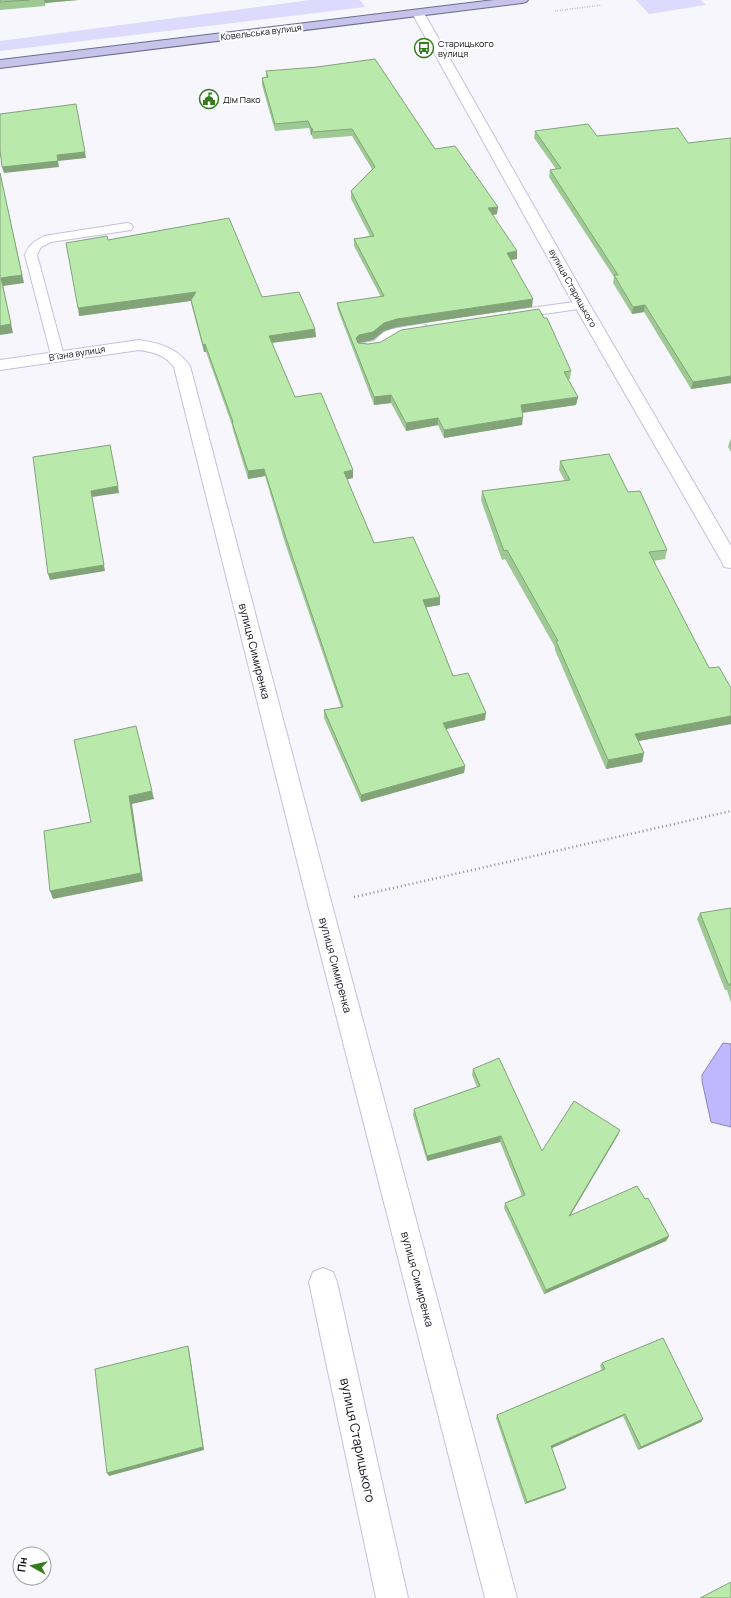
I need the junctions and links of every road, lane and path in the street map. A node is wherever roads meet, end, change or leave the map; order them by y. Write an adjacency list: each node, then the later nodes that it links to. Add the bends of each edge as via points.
1 (522, 0): 4 (main road, Ковельська вулиця)
2 (602, 5): 3 (path)
3 (555, 11)
4 (418, 13): 5 (main road, Ковельська вулиця); 7 (street, вулиця Старицького)
5 (0, 64)
6 (126, 227): 12 (lane, via 48,239 32,249 31,255)
7 (582, 305): 8 (lane); 14 (street, вулиця Старицького)
8 (500, 317)
9 (437, 326): 11 (lane, via 397,332 378,344)
10 (154, 347): 12 (street, В'їзна вулиця, via 124,346); 16 (street, вулиця Симиренка, via 167,351 182,366)
11 (364, 347)
12 (58, 356): 13 (street, В'їзна вулиця)
13 (0, 365)
14 (731, 562)
15 (731, 811): 16 (path, via 561,852)
16 (320, 905): 19 (street, вулиця Симиренка)
17 (323, 1282): 18 (street, вулиця Старицького)
18 (392, 1598)
19 (501, 1598)

